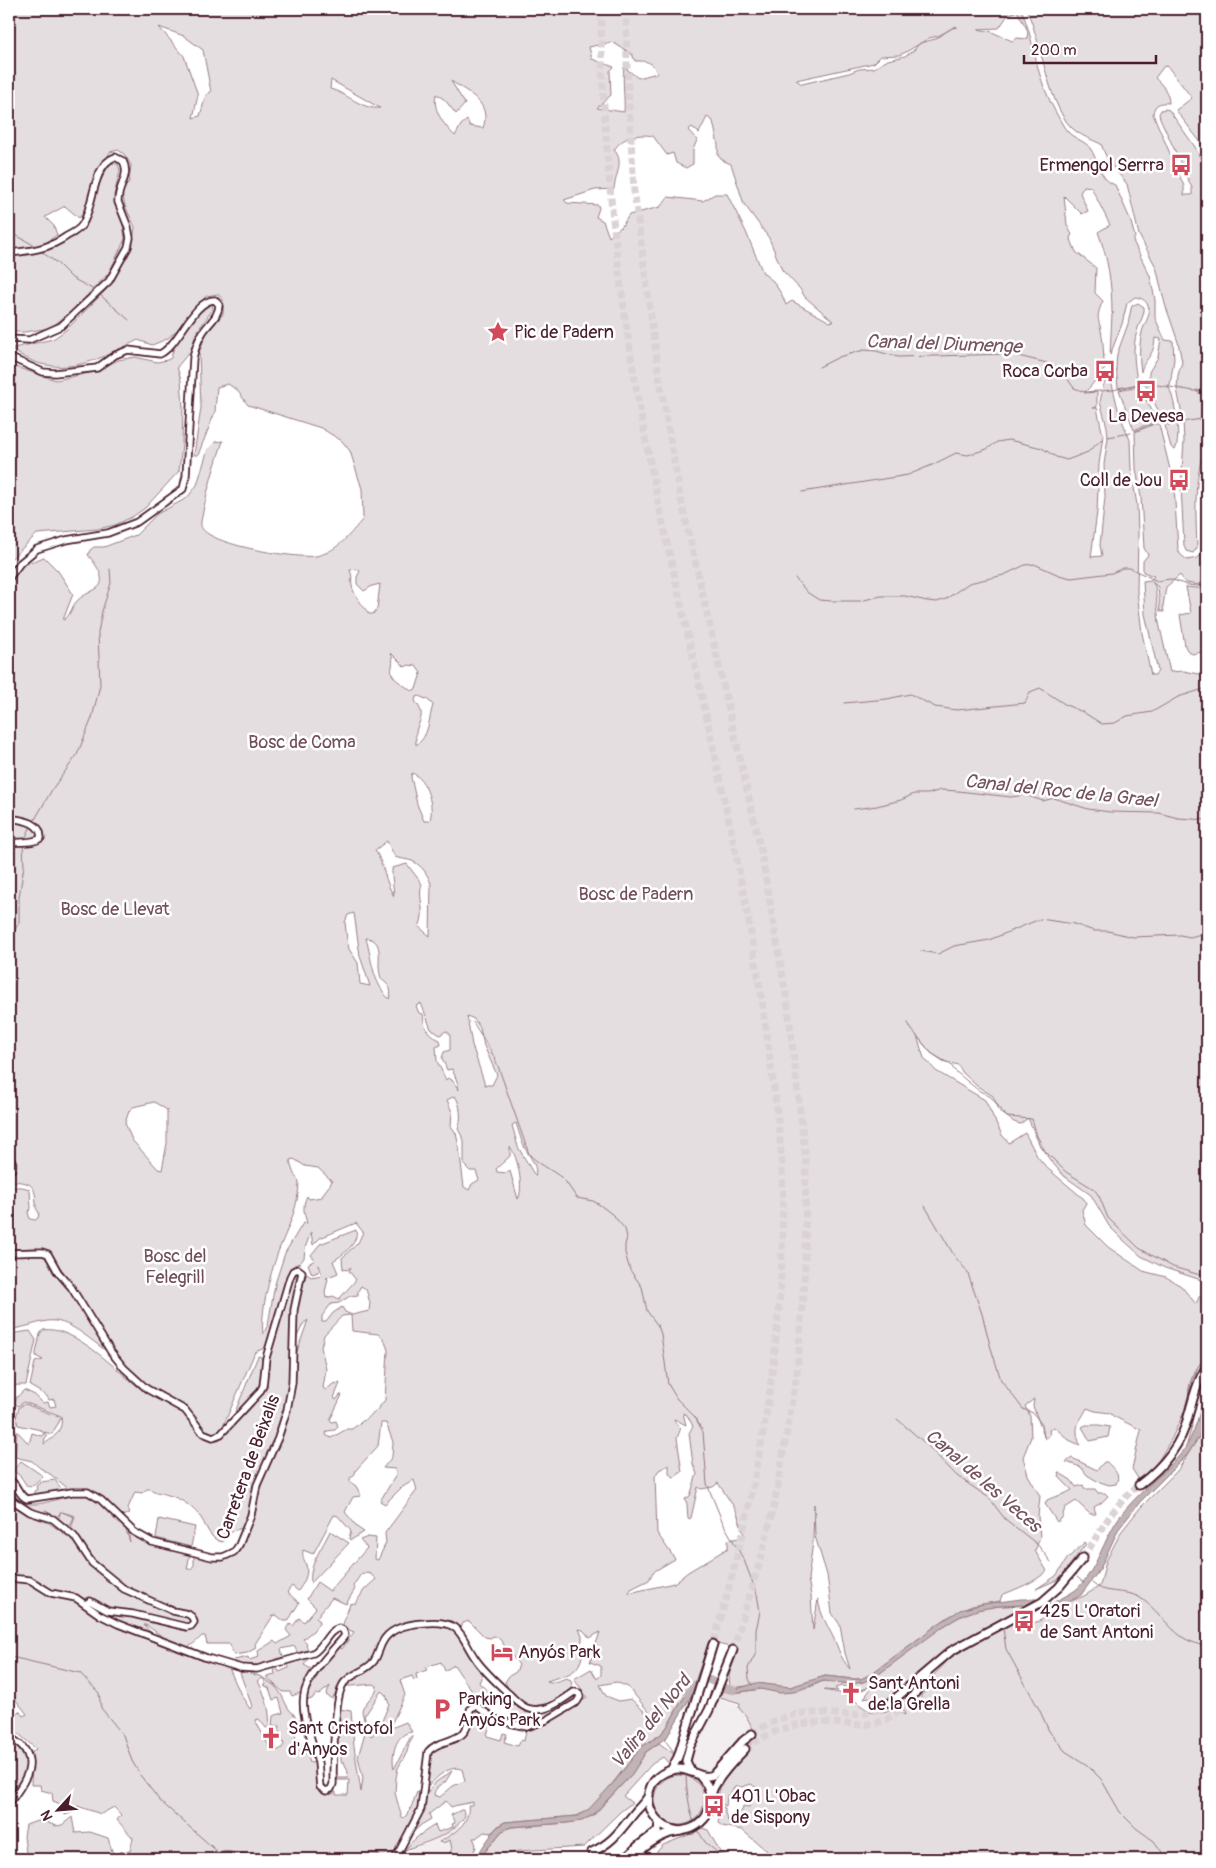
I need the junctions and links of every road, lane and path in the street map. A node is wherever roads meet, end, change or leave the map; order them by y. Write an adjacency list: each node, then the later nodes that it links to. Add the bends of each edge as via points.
1 (9, 253): 2 (main road, via 39,249 78,229 83,224 104,167 112,158 121,159 126,175 118,202 128,227 129,244 109,281 61,326 29,340)
2 (9, 339)
3 (9, 358): 4 (main road, via 49,373 97,368 114,355 128,350 160,354 171,347 185,324 206,303 212,300 219,305 198,341 193,358 183,489 137,522 37,549 20,563)
4 (9, 578)
5 (9, 818): 6 (main road, via 32,823 42,834 37,840)
6 (9, 843)
7 (9, 1159): 8 (main road, via 13,1164)
8 (9, 1172)
9 (9, 1253): 13 (main road, Carretera de Beixalis, via 48,1254 124,1368 147,1389 185,1410 203,1433 212,1437 221,1434 259,1393 290,1277 298,1269 302,1276 294,1310 289,1404 257,1486 251,1515 234,1552 224,1557 212,1557 152,1542 134,1532 88,1492 27,1499)
10 (1207, 1366): 12 (highway)
11 (1207, 1373): 12 (highway)
12 (1193, 1398): 14 (highway, via 1176,1446 1161,1466)
13 (9, 1480)
14 (1140, 1485)
15 (9, 1498): 18 (main road, via 26,1510 49,1517 60,1525 78,1541 92,1563 124,1589 168,1609 188,1614 194,1622 187,1628 108,1611 90,1601)
16 (1083, 1558): 21 (highway, via 1054,1592 1034,1607 959,1646)
17 (9, 1578): 18 (main road, via 30,1580 46,1591 76,1598)
18 (85, 1604): 39 (main road, via 118,1624 207,1658 250,1669 313,1653 334,1629 343,1630 343,1638 324,1658 304,1696 304,1711 318,1763 320,1787 326,1791 333,1784 336,1707 341,1687 346,1680 374,1662 385,1638 397,1628 430,1622 453,1626 487,1673 529,1709 554,1706 574,1692 579,1693 577,1702 531,1727 513,1725 493,1718 476,1706 471,1708 462,1734 433,1746 428,1752 421,1809)
19 (713, 1644): 27 (highway, via 678,1757)
20 (733, 1650): 28 (highway, via 688,1751 686,1761)
21 (935, 1665): 22 (highway); 23 (highway)
22 (911, 1699)
23 (890, 1703)
24 (752, 1734): 29 (highway, via 716,1773 707,1777)
25 (9, 1736): 32 (main road, via 23,1748 29,1767 25,1780)
26 (745, 1750): 31 (highway, via 718,1781)
27 (671, 1770): 28 (highway); 30 (highway, via 656,1779)
28 (690, 1770): 29 (highway)
29 (699, 1775): 31 (highway, via 707,1785)
30 (649, 1794): 33 (highway); 34 (highway)
31 (711, 1799): 36 (highway, via 704,1820 693,1828)
32 (9, 1804)
33 (652, 1814): 34 (highway, via 645,1811); 35 (highway)
34 (632, 1816): 38 (highway, via 609,1843)
35 (659, 1823): 36 (highway); 37 (highway)
36 (680, 1831): 37 (highway)
37 (655, 1837): 40 (highway, via 638,1846); 41 (highway)
38 (592, 1852)
39 (395, 1859)
40 (626, 1859)
41 (632, 1859)

